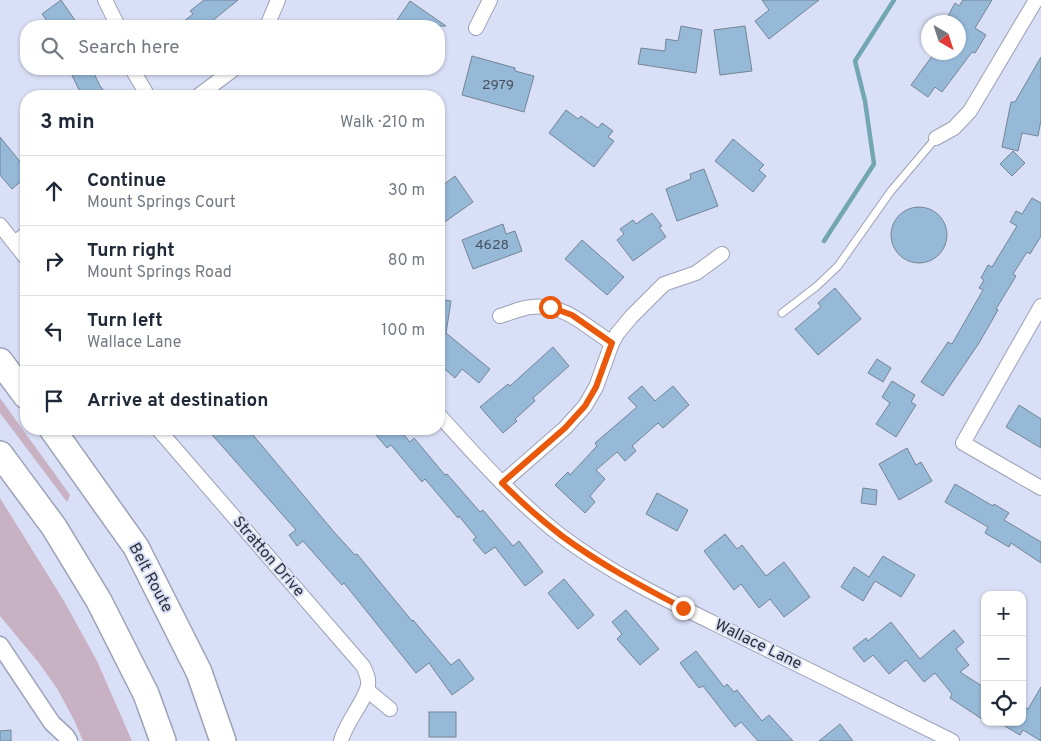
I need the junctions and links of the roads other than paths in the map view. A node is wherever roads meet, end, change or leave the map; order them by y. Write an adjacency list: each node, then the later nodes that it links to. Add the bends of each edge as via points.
1 (104, 0): 5 (street)
2 (278, 0): 6 (street)
3 (489, 0): 7 (street)
4 (1036, 0): 12 (street, via 970,111 954,128)
5 (115, 20)
6 (270, 20)
7 (476, 28)
8 (136, 75): 10 (street)
9 (226, 75): 11 (street)
10 (144, 90)
11 (206, 90)
12 (936, 138): 19 (lane, via 891,190 838,266)
13 (0, 225): 15 (street)
14 (20, 239): 15 (street)
15 (15, 243): 16 (street)
16 (20, 250)
17 (722, 254): 21 (street, via 696,273 660,288 623,325)
18 (1041, 306): 29 (street, via 963,443)
19 (782, 313)
20 (500, 316): 21 (street, via 529,307 550,307 572,315)
21 (612, 343): 28 (street, via 596,387 585,406 565,428)
22 (0, 362): 23 (highway)
23 (20, 388)
24 (445, 421): 28 (street, Wallace Lane)
25 (56, 435): 31 (highway, Belt Route, via 136,547)
26 (163, 435): 32 (street, Stratton Drive, via 359,661 368,677)
27 (0, 454): 37 (highway, via 54,527 99,601 146,694)
28 (502, 483): 41 (street, Wallace Lane, via 561,535 624,576)
29 (1041, 488)
30 (0, 645): 34 (street)
31 (199, 672): 38 (highway, Belt Route); 39 (highway)
32 (367, 690): 33 (street); 40 (street)
33 (390, 709)
34 (52, 723): 35 (street); 36 (street)
35 (53, 741)
36 (69, 741)
37 (162, 741)
38 (223, 741)
39 (230, 741)
40 (341, 741)
41 (952, 741)

